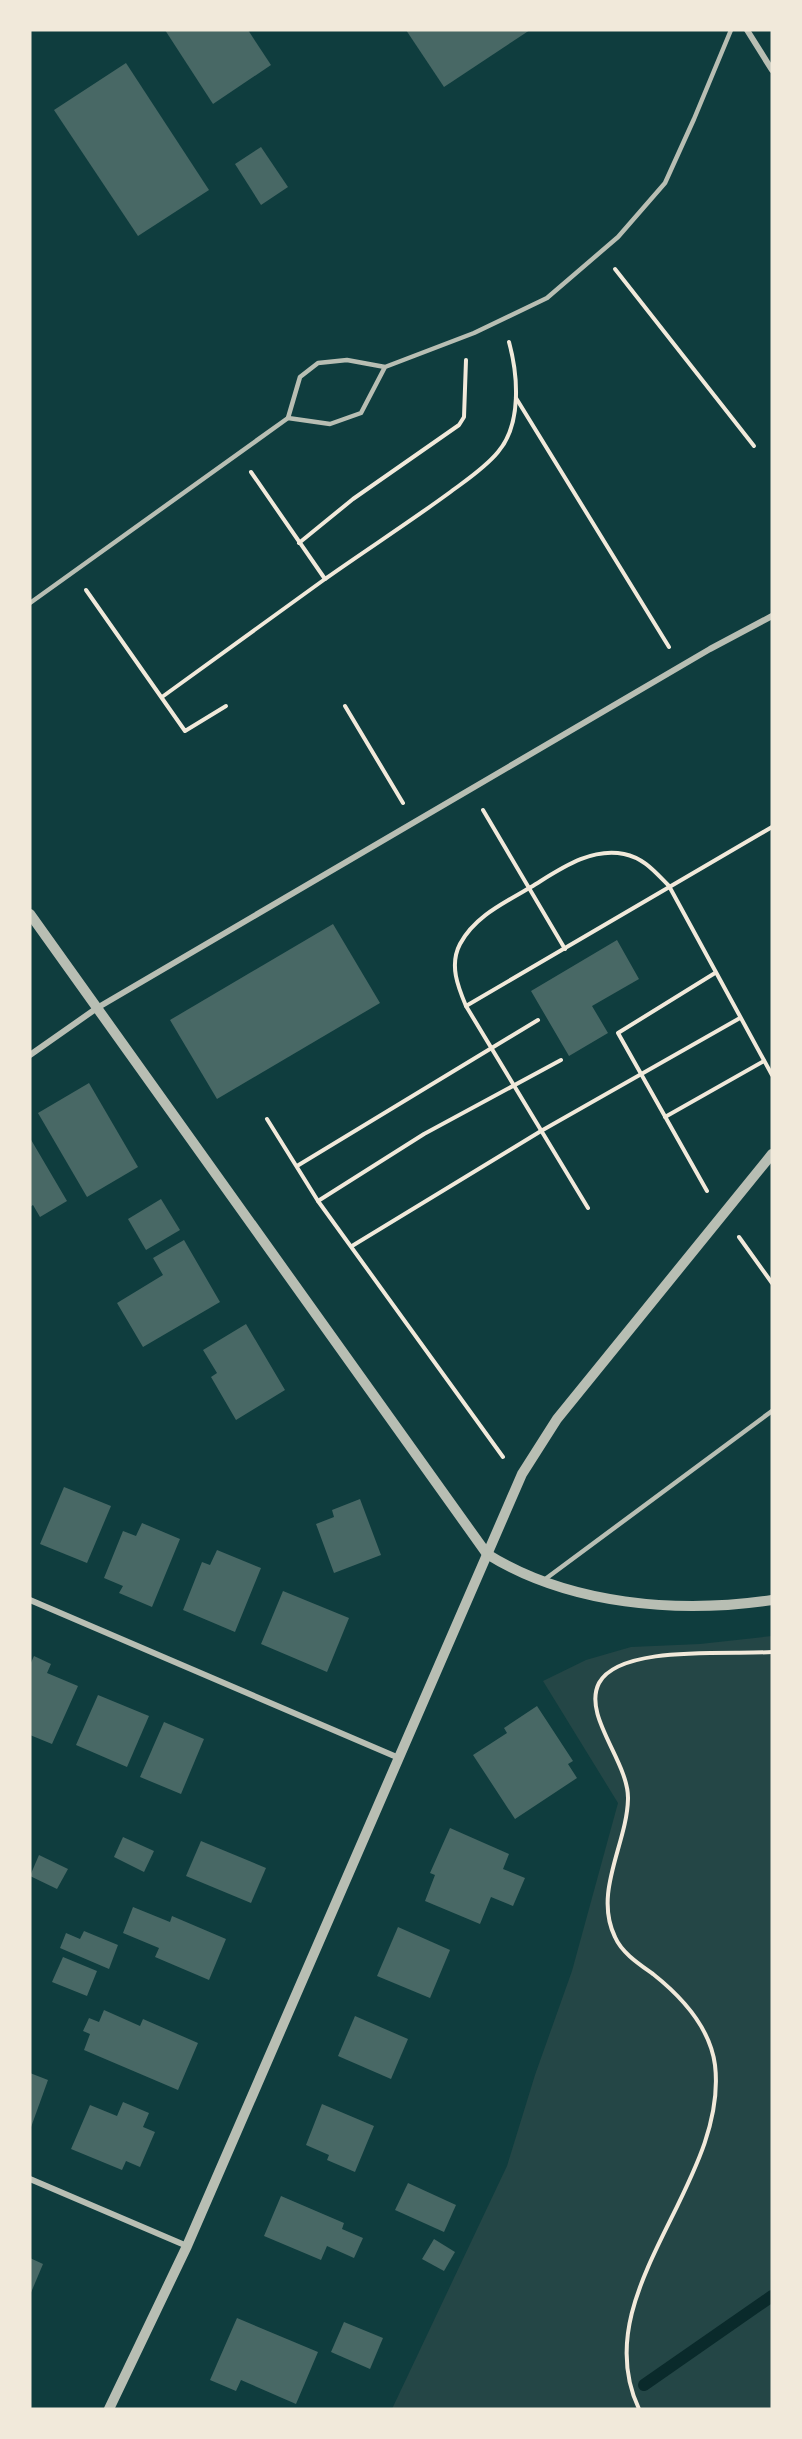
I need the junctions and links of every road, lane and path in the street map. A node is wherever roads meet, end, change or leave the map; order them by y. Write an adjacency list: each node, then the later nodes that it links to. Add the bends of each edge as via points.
1 (731, 30): 4 (lane, via 665,183)
2 (747, 30): 3 (street)
3 (772, 70)
4 (601, 252): 5 (lane, via 547,298); 10 (path)
5 (503, 319): 6 (lane); 8 (path, via 512,353)
6 (466, 336): 7 (lane); 12 (path, via 464,417 459,424 353,498)
7 (385, 367): 9 (lane, via 360,413 330,424); 9 (lane, via 347,360 318,363 300,377)
8 (516, 397): 14 (path, via 512,426 499,452 416,517); 17 (path)
9 (288, 418): 11 (lane)
10 (754, 446)
11 (238, 454): 12 (path); 13 (lane)
12 (300, 543): 14 (path)
13 (74, 572): 15 (lane); 18 (path)
14 (325, 579): 18 (path)
15 (30, 603)
16 (772, 616): 17 (street)
17 (681, 666): 21 (street)
18 (162, 697): 19 (path, via 185,731)
19 (226, 706)
20 (345, 706): 22 (path)
21 (471, 789): 22 (street); 25 (path)
22 (414, 822): 30 (street)
23 (772, 827): 24 (path)
24 (669, 886): 25 (path, via 645,861 624,854 600,854 573,862); 27 (path); 28 (path)
25 (529, 888): 27 (path); 29 (path, via 494,908 472,927 459,946 454,977)
26 (30, 914): 30 (street)
27 (565, 949): 29 (path)
28 (715, 973): 31 (path); 37 (path, via 618,1033)
29 (466, 1006): 33 (path)
30 (97, 1008): 34 (street); 52 (street)
31 (740, 1018): 36 (path); 37 (path)
32 (538, 1020): 33 (path)
33 (490, 1047): 39 (path); 44 (path)
34 (30, 1055)
35 (561, 1060): 39 (path)
36 (764, 1061): 38 (path); 40 (path)
37 (641, 1075): 40 (path); 42 (path)
38 (772, 1075)
39 (513, 1086): 42 (path); 45 (path, via 424,1134)
40 (664, 1117): 47 (path)
41 (267, 1119): 44 (path)
42 (541, 1131): 46 (path); 48 (path)
43 (772, 1154): 47 (street)
44 (297, 1166): 45 (path)
45 (318, 1201): 48 (path)
46 (588, 1208)
47 (723, 1215): 49 (path); 51 (street, via 556,1419)
48 (352, 1246): 51 (path)
49 (772, 1282)
50 (772, 1411): 53 (lane)
51 (520, 1479): 52 (street)
52 (487, 1554): 53 (street); 57 (street)
53 (542, 1581): 55 (street, via 605,1597 670,1605)
54 (30, 1600): 57 (street)
55 (772, 1600)
56 (772, 1652): 61 (path, via 668,1654 633,1660 600,1681 594,1696 627,1784 628,1798 610,1886 610,1927 624,1951 687,2006 703,2029 715,2066 706,2136 628,2324 630,2386)
57 (399, 1758): 59 (street)
58 (30, 2179): 59 (street)
59 (187, 2246): 60 (street)
60 (109, 2409)
61 (639, 2409)

